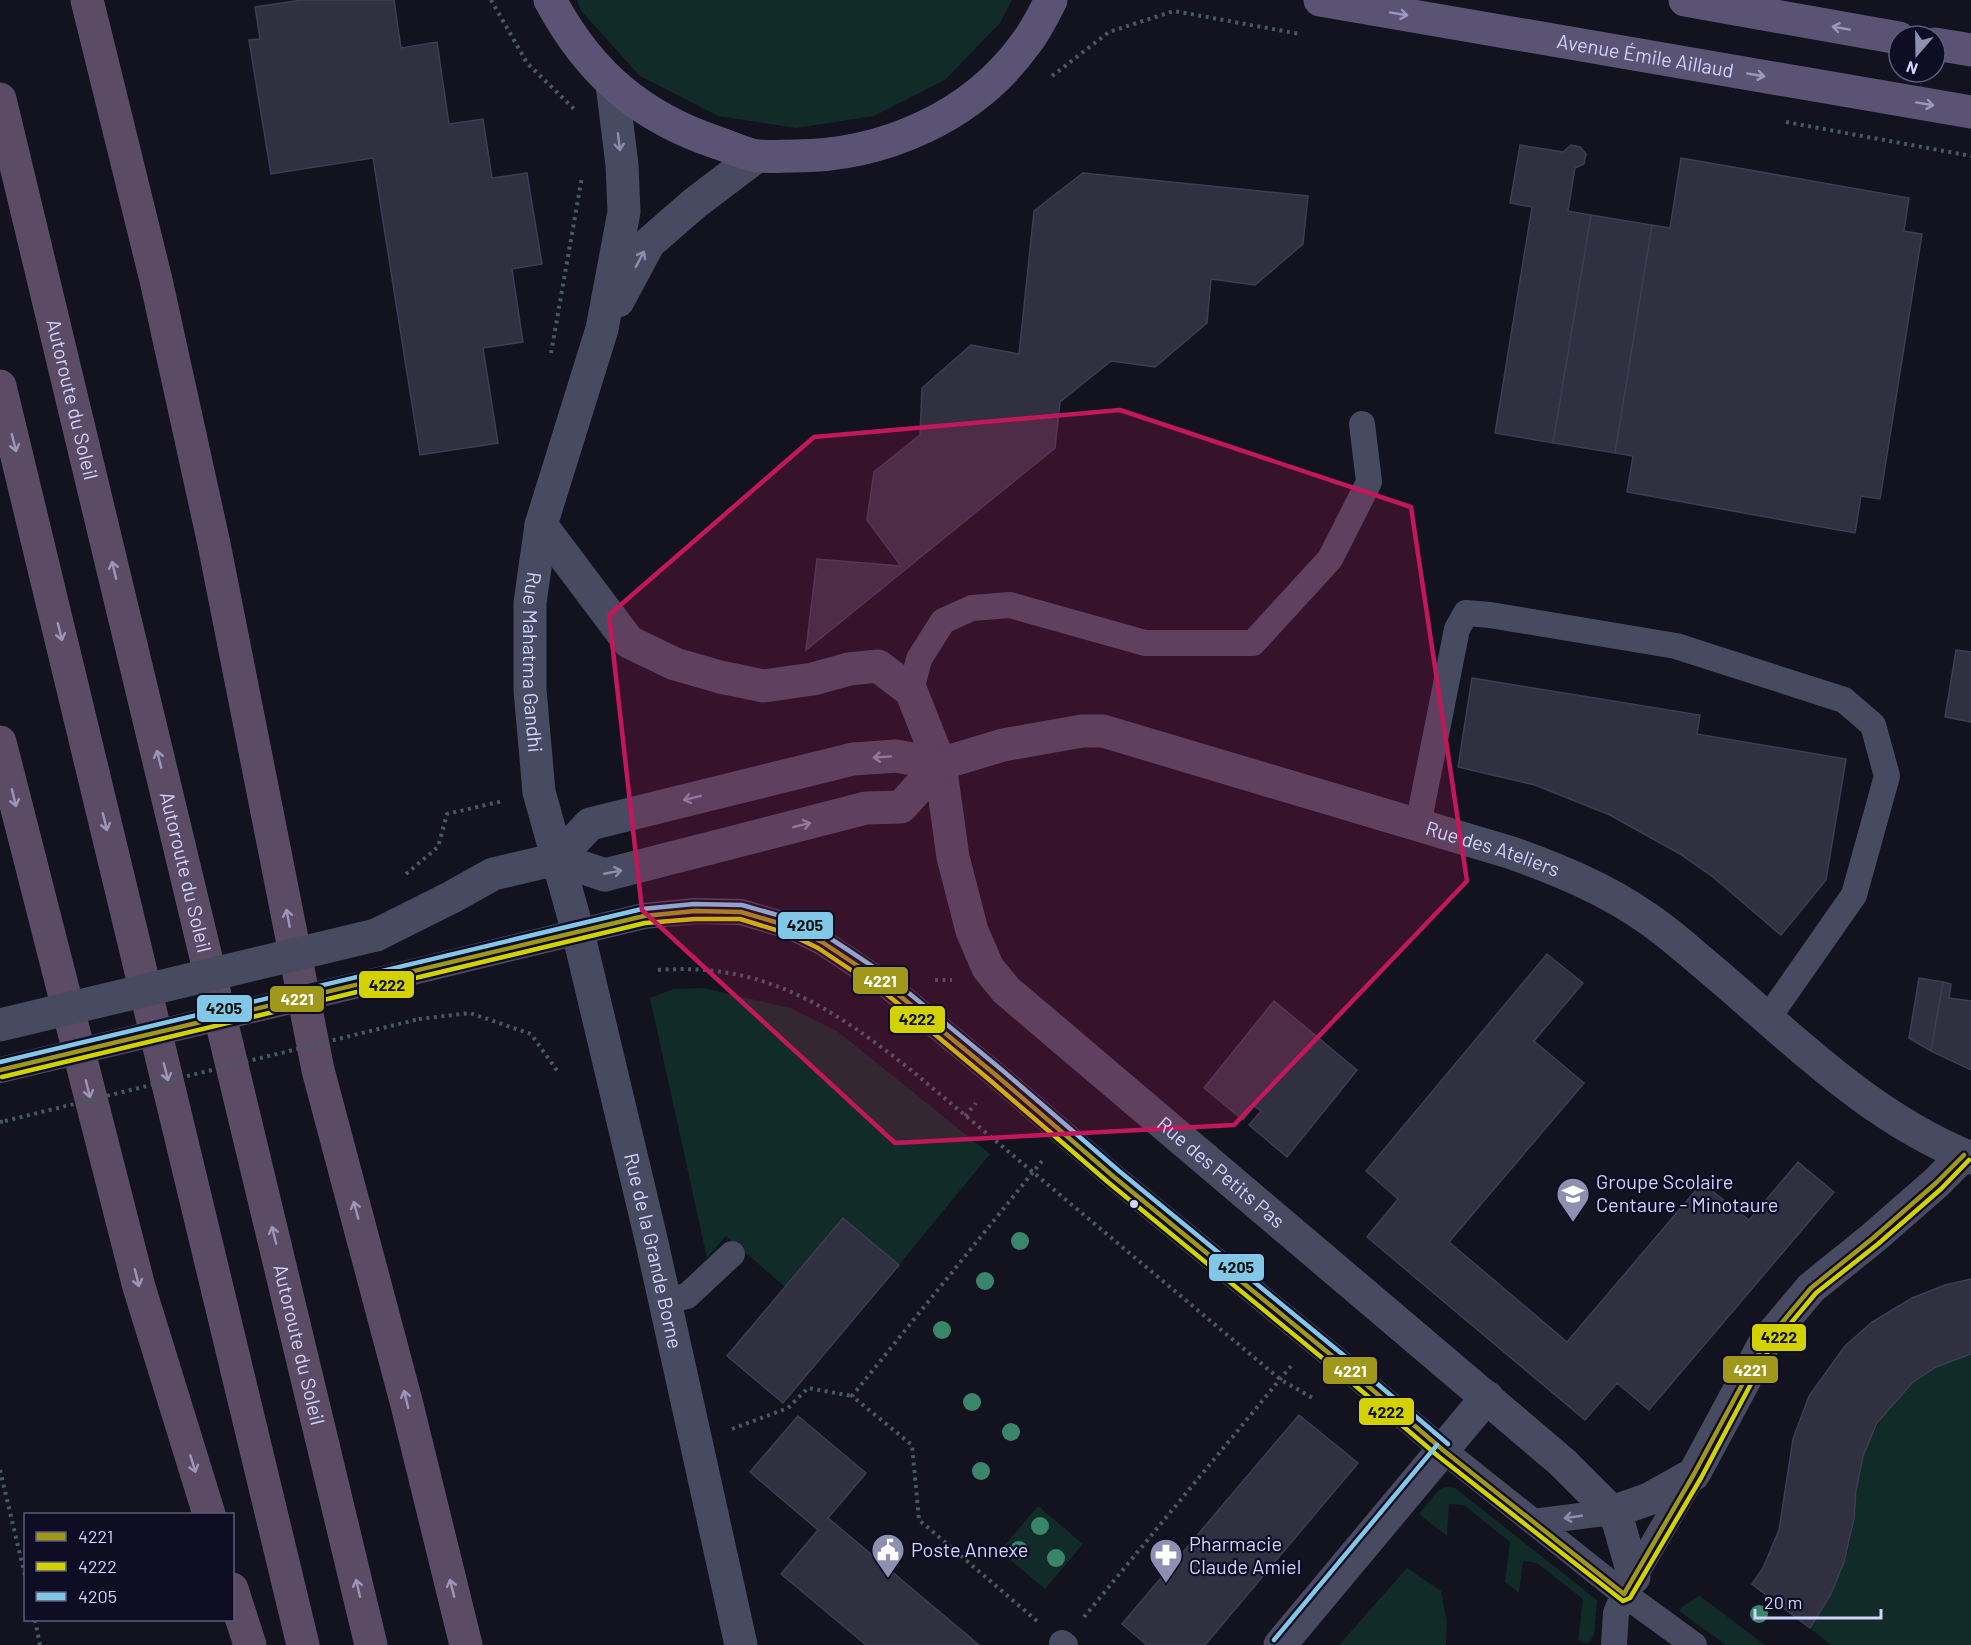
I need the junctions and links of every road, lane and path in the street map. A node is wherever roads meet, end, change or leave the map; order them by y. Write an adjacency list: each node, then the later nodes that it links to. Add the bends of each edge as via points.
1 (87, 0): 20 (highway)
2 (108, 0): 20 (highway)
3 (491, 0): 16 (path, via 527,63)
4 (550, 0): 13 (main road, via 570,35)
5 (1052, 0): 18 (main road, via 1026,44 993,80 926,128 884,144 823,156)
6 (1320, 0): 15 (main road, Avenue Émile Aillaud, one-way to 15)
7 (1685, 0): 9 (main road, one-way to 7)
8 (1303, 34): 12 (path, via 1174,10 1109,32)
9 (1887, 36)
10 (1947, 46): 11 (main road)
11 (1971, 50)
12 (1047, 80)
13 (612, 84): 18 (main road, via 651,113 687,132); 21 (street, Rue Mahatma Gandhi, one-way to 21, via 624,212)
14 (0, 99): 62 (highway, Autoroute du Soleil, one-way to 14)
15 (1971, 112)
16 (580, 115)
17 (1784, 122): 19 (path)
18 (757, 156): 21 (street, Rue Mahatma Gandhi, one-way to 18, via 649,243)
19 (1971, 156)
20 (156, 280): 63 (highway, one-way to 20, via 406,1401 318,1070 214,544)
21 (602, 329): 24 (street, Rue Mahatma Gandhi)
22 (0, 386): 61 (highway, one-way to 61)
23 (1362, 424): 25 (lane, via 1369,482 1330,559 1253,643 1145,642 1010,605 972,608 943,621 919,659)
24 (541, 525): 25 (street, via 629,642 675,664 764,686 878,666); 29 (street, Rue Mahatma Gandhi, via 530,603 530,690 539,792)
25 (911, 691): 27 (street, Rue des Petits Pas)
26 (0, 742): 52 (highway, one-way to 52, via 139,1287)
27 (940, 764): 28 (street, Rue des Ateliers, via 1003,745 1103,731); 29 (street, one-way to 29, via 896,756 853,759 623,815 590,824); 29 (street, one-way to 27, via 604,875 866,808 901,807); 45 (street, Rue des Petits Pas, via 953,857 972,931 988,968 1006,990)
28 (1418, 825): 32 (street, Rue des Ateliers, via 1553,868 1611,896 1674,938); 32 (lane, via 1457,629 1466,613 1676,646 1844,700 1873,725 1887,776 1854,895)
29 (557, 859): 30 (street, Rue de la Grande Borne); 33 (street, bridge, via 494,874 376,934)
30 (579, 932): 34 (lane, bridge); 41 (street, Rue de la Grande Borne); 48 (lane, via 644,916 741,912 792,927 822,942 888,986)
31 (658, 970): 39 (path, via 687,968 743,976 780,986 822,1006 903,1064)
32 (1768, 1018): 37 (street, Rue des Ateliers, via 1865,1099 1894,1119)
33 (0, 1025)
34 (0, 1070)
35 (558, 1072): 36 (path, bridge, via 531,1034 470,1013 419,1019)
36 (2, 1122)
37 (1967, 1156): 50 (street, via 1804,1296 1764,1344)
38 (1045, 1158): 39 (path)
39 (1033, 1173): 43 (path); 44 (path)
40 (732, 1254): 41 (lane, via 687,1296)
41 (664, 1301): 64 (street, Rue de la Grande Borne)
42 (1292, 1365): 43 (path)
43 (1281, 1380): 46 (path); 58 (path)
44 (852, 1396): 47 (path, via 808,1388 789,1408); 58 (path, via 912,1445 919,1520)
45 (1487, 1397): 48 (street); 51 (street, Rue des Petits Pas)
46 (1312, 1398)
47 (723, 1432)
48 (1443, 1450): 53 (lane); 65 (street)
49 (0, 1470): 54 (path)
50 (1694, 1474): 51 (street, via 1650,1498); 55 (lane)
51 (1612, 1512): 53 (lane, one-way to 53); 55 (street, Rue des Petits Pas, via 1618,1521)
52 (208, 1513)
53 (1533, 1522): 55 (lane)
54 (24, 1572)
55 (1629, 1586): 66 (lane, via 1616,1613); 67 (lane)
56 (234, 1595): 60 (highway)
57 (35, 1621): 59 (path)
58 (1063, 1644)
59 (40, 1645)
60 (250, 1645)
61 (303, 1645)
62 (371, 1645)
63 (465, 1645)
64 (741, 1645)
65 (1280, 1645)
66 (1614, 1645)
67 (1694, 1645)

